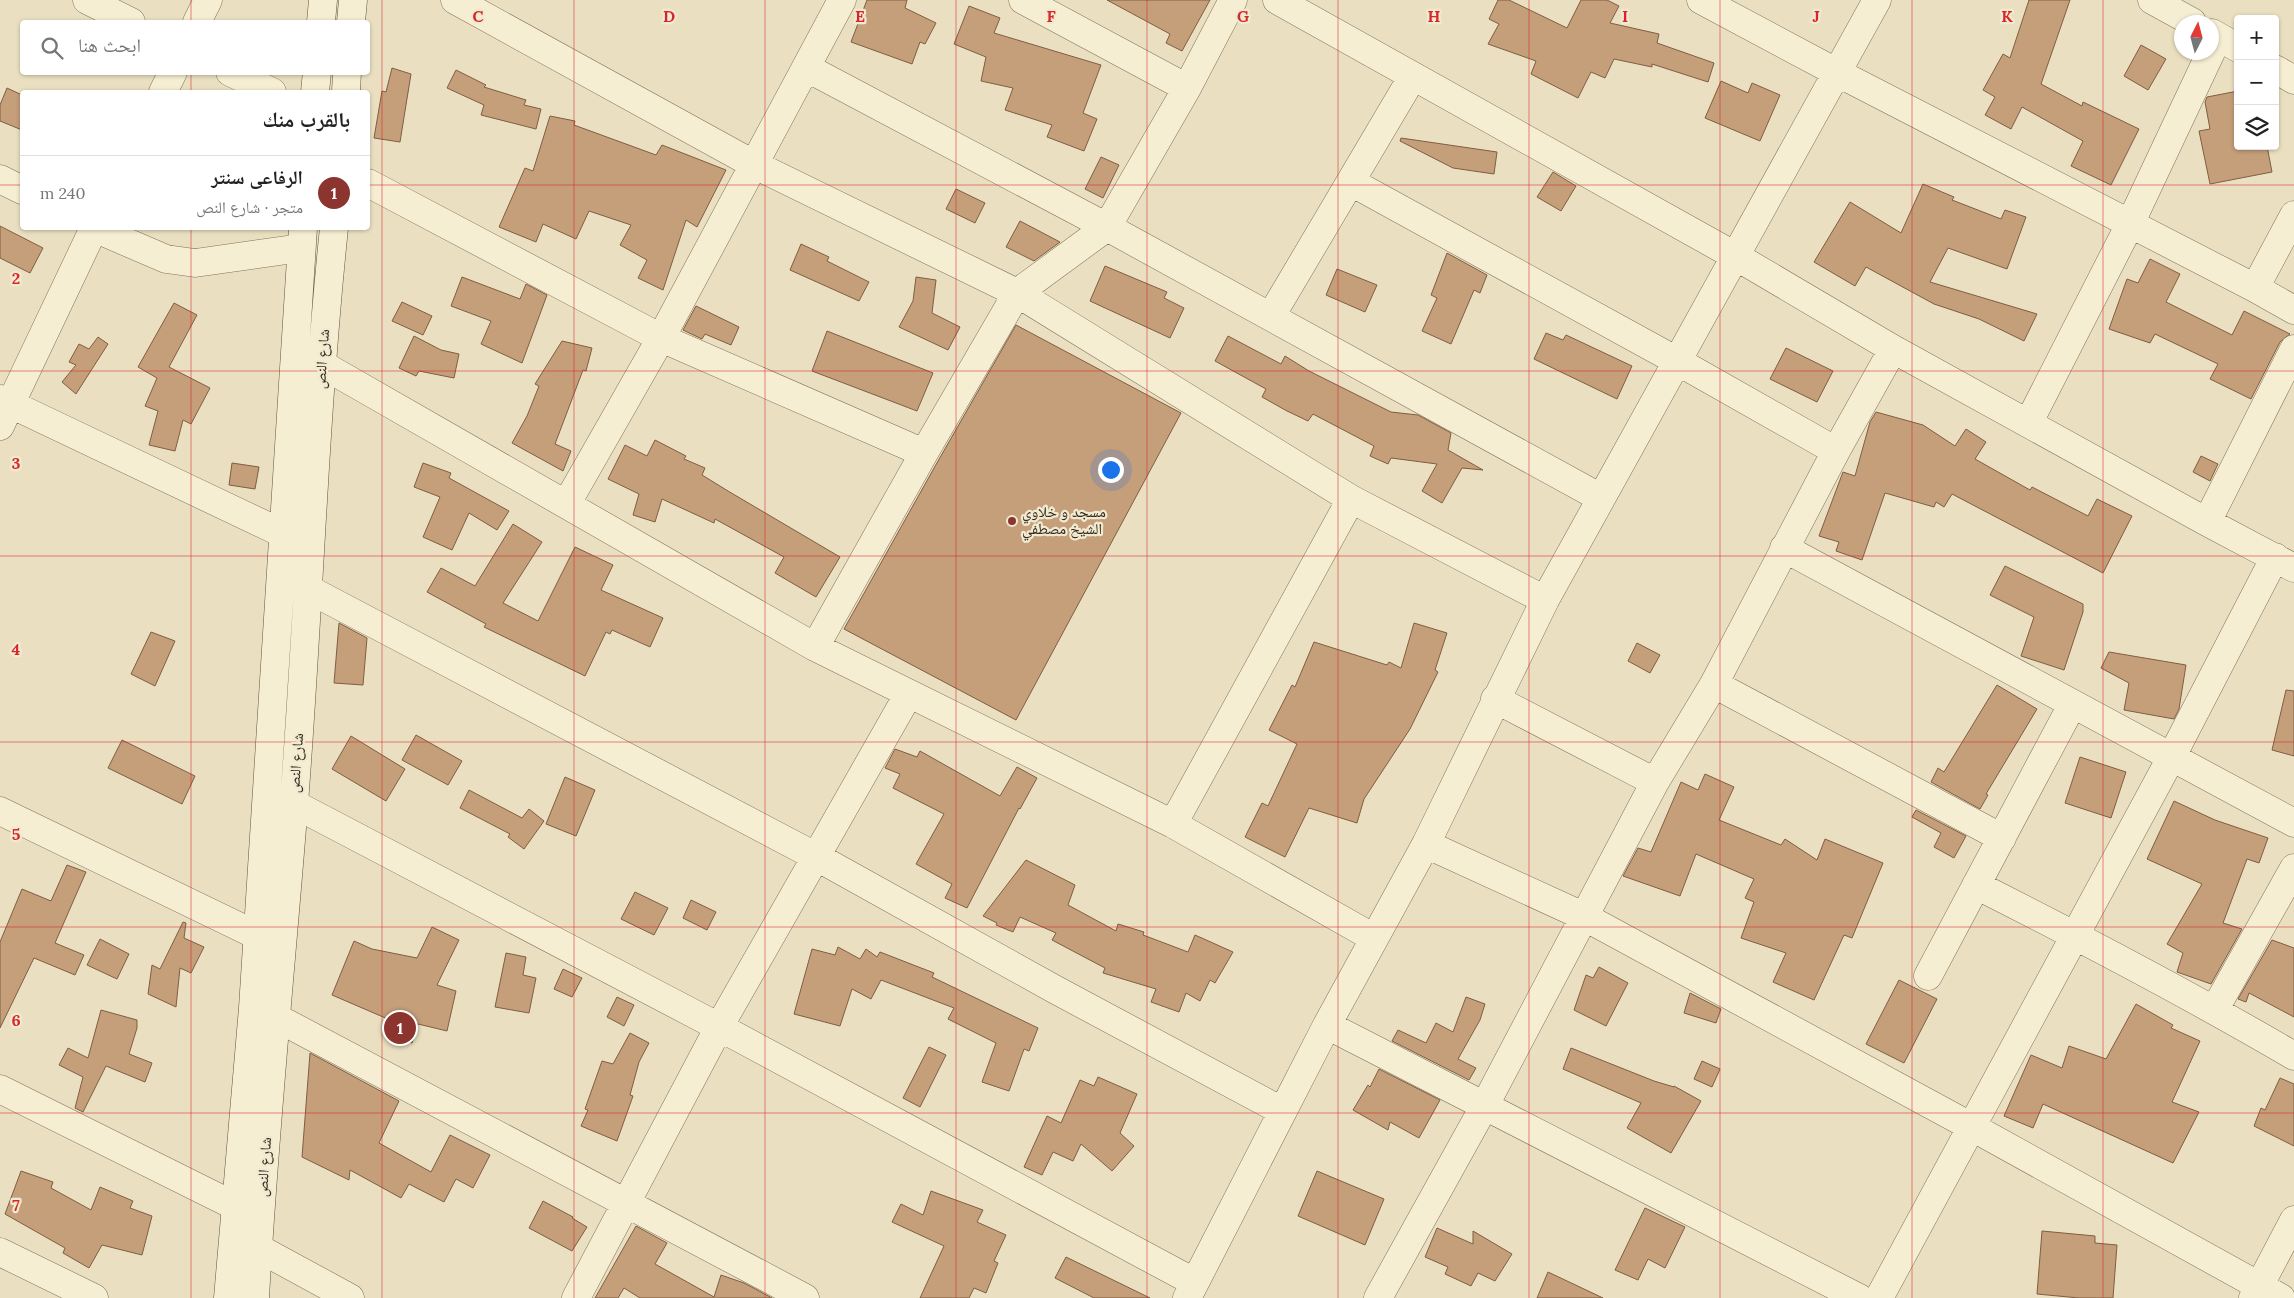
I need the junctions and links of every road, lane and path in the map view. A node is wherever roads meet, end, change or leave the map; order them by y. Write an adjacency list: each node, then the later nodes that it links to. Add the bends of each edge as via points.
1 (87, 0): 14 (street)
2 (208, 0): 15 (street)
3 (323, 0): 16 (street)
4 (352, 0): 17 (street)
5 (455, 0): 33 (street)
6 (842, 0): 19 (street)
7 (1023, 0): 28 (street)
8 (1233, 0): 28 (street)
9 (1277, 0): 26 (street)
10 (1702, 0): 21 (street)
11 (1877, 0): 21 (street)
12 (2152, 0): 13 (street)
13 (2179, 15)
14 (127, 20)
15 (198, 20)
16 (321, 20)
17 (351, 20)
18 (2210, 60): 39 (street)
19 (806, 68): 33 (street); 40 (street)
20 (2279, 71): 27 (street)
21 (1836, 72): 39 (street); 45 (street)
22 (172, 75): 29 (street)
23 (236, 75): 30 (street)
24 (317, 75): 31 (street)
25 (347, 75): 32 (street)
26 (1413, 76): 35 (street); 45 (street)
27 (2294, 80)
28 (1187, 88): 40 (street)
29 (164, 90)
30 (268, 90)
31 (315, 90)
32 (346, 90)
33 (755, 164): 47 (street); 50 (street)
34 (0, 179): 37 (street)
35 (1350, 182): 49 (street); 53 (street)
36 (370, 184): 50 (street)
37 (20, 189)
38 (2294, 215): 46 (street)
39 (2130, 224): 46 (street); 56 (street)
40 (1107, 227): 47 (street); 49 (street)
41 (93, 230): 55 (street)
42 (99, 230): 44 (street, via 166,259 195,263)
43 (334, 230): 54 (street, شارع النص)
44 (302, 238): 63 (street, شارع النص)
45 (1737, 257): 51 (street); 53 (street)
46 (2255, 288): 48 (street)
47 (1017, 293): 58 (street); 60 (street)
48 (2294, 310)
49 (1271, 316): 59 (street)
50 (661, 338): 58 (street); 61 (street)
51 (1893, 349): 56 (street); 57 (street)
52 (2294, 349): 62 (street)
53 (1677, 361): 57 (street); 59 (street)
54 (322, 364): 61 (street); 66 (street, شارع النص)
55 (4, 410): 63 (street)
56 (2029, 422): 62 (street)
57 (1836, 451): 64 (street)
58 (924, 453): 68 (street)
59 (1601, 498): 67 (street)
60 (1350, 499): 67 (street); 78 (street)
61 (567, 503): 68 (street)
62 (2206, 522): 65 (street)
63 (284, 534): 87 (street, شارع النص)
64 (1784, 548): 69 (street); 72 (street)
65 (2284, 562): 73 (street)
66 (308, 589): 75 (street, شارع النص); 81 (street)
67 (1545, 600): 71 (street)
68 (815, 647): 70 (street)
69 (1714, 684): 74 (street); 79 (street)
70 (908, 694): 78 (street); 81 (street)
71 (1495, 699): 74 (street); 80 (street)
72 (2072, 705): 73 (street); 79 (street)
73 (2172, 756): 77 (street); 85 (street)
74 (1655, 782): 84 (street)
75 (294, 804): 87 (street, شارع النص); 92 (street)
76 (0, 811): 87 (street)
77 (2294, 822)
78 (1173, 824): 86 (street)
79 (2002, 838): 83 (street)
80 (1426, 844): 84 (street); 86 (street)
81 (815, 856): 92 (street); 96 (street)
82 (2294, 868): 89 (street)
83 (1976, 885): 85 (street); 88 (street)
84 (1583, 916): 95 (street); 97 (street)
85 (2076, 935): 89 (street); 97 (street)
86 (1374, 938): 91 (street)
87 (269, 942): 90 (street, شارع النص); 99 (street, شارع النص)
88 (1928, 976)
89 (2215, 1010): 93 (street)
90 (275, 1017): 98 (street); 101 (street, شارع النص)
91 (1327, 1025): 95 (street); 96 (street)
92 (719, 1027): 98 (street); 103 (street)
93 (2294, 1056)
94 (0, 1089): 99 (street)
95 (1485, 1105): 105 (street); 112 (street)
96 (1282, 1111): 103 (street)
97 (1972, 1126): 104 (street); 113 (street)
98 (626, 1202): 110 (street); 111 (street)
99 (235, 1206): 107 (street, شارع النص)
100 (2294, 1220): 104 (street)
101 (258, 1248): 108 (street, شارع النص); 109 (street)
102 (0, 1252): 106 (street)
103 (1190, 1290)
104 (2265, 1294)
105 (1386, 1296)
106 (94, 1298)
107 (228, 1298)
108 (255, 1298)
109 (350, 1298)
110 (576, 1298)
111 (805, 1298)
112 (1859, 1298)
113 (1879, 1298)

